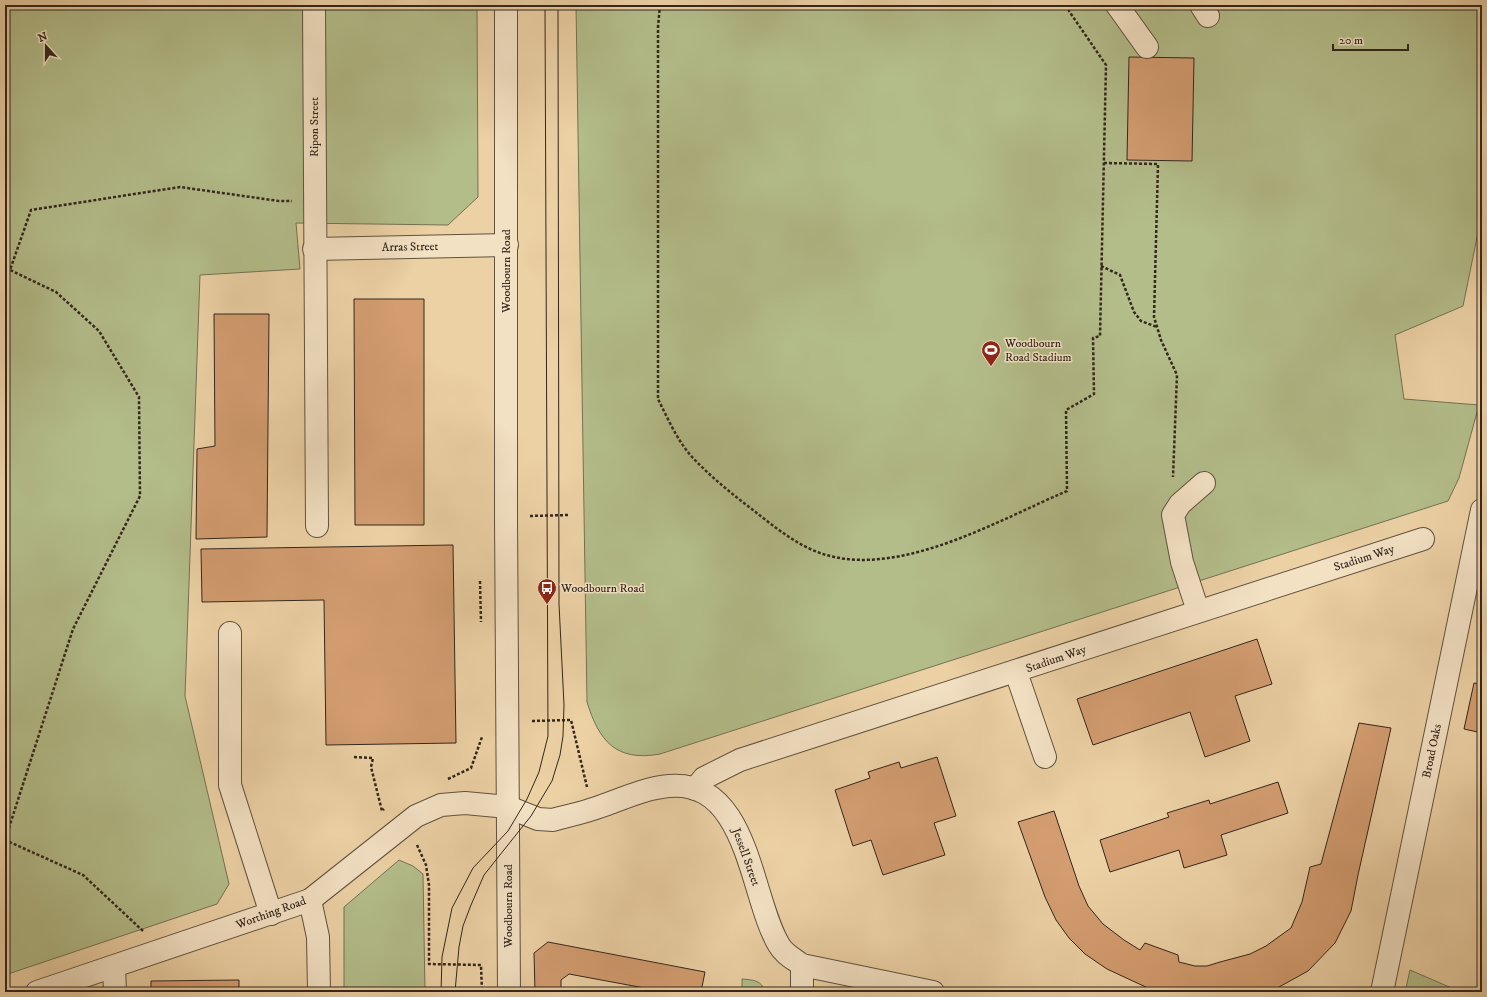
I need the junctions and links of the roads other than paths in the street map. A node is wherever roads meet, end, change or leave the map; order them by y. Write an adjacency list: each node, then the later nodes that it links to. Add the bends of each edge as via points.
1 (314, 5): 6 (street, Ripon Street)
2 (506, 5): 5 (street, Woodbourn Road)
3 (1117, 5): 4 (street)
4 (1147, 47)
5 (506, 245): 6 (street, Arras Street); 16 (street, Woodbourn Road)
6 (314, 249): 9 (street, Ripon Street)
7 (1204, 483): 11 (street, via 1180,504 1173,515 1182,562)
8 (1482, 510): 27 (street, Broad Oaks)
9 (317, 526)
10 (1423, 539): 11 (street, Stadium Way)
11 (1198, 611): 13 (street, Stadium Way)
12 (230, 633): 18 (street, via 230,784)
13 (1016, 672): 14 (street); 15 (street, Stadium Way, via 740,760 704,778)
14 (1045, 757)
15 (695, 789): 16 (street, Jessell Street, via 670,786 648,790 553,820 538,819); 19 (street, Jessell Street, via 727,812 739,834 768,922 780,947)
16 (508, 807): 17 (street, Worthing Road, via 454,803 429,809 406,824); 24 (street, Woodbourn Road)
17 (310, 900): 18 (street, Worthing Road); 23 (street, via 318,937)
18 (271, 914): 20 (street, Worthing Road)
19 (802, 965): 25 (street); 26 (street, Jessell Street)
20 (114, 967): 21 (street, Worthing Road); 22 (street)
21 (37, 992)
22 (115, 992)
23 (319, 992)
24 (509, 992)
25 (802, 992)
26 (933, 992)
27 (1382, 992)

